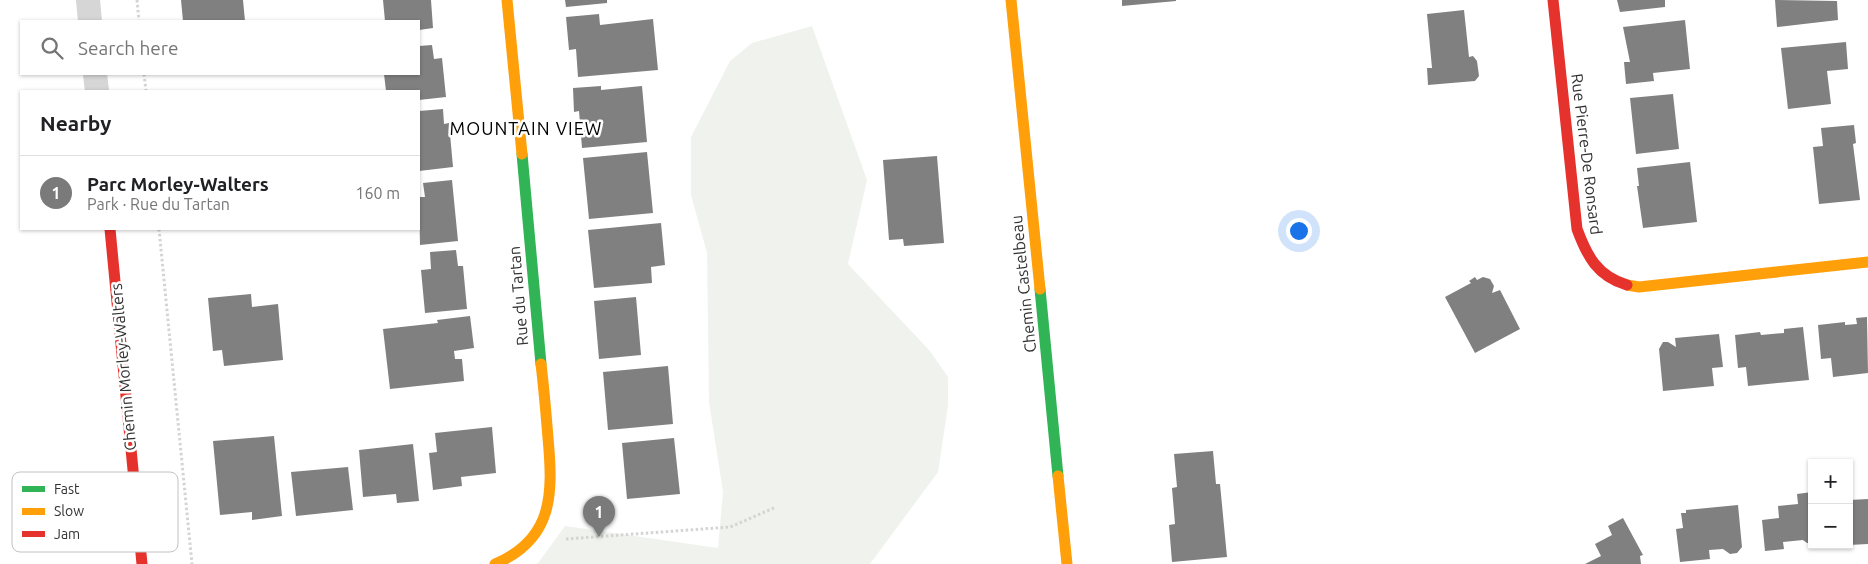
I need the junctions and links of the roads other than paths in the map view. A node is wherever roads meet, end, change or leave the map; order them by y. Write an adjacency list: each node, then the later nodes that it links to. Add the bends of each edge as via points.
1 (88, 0): 5 (street)
2 (507, 0): 11 (street, Rue du Tartan, via 552,478 550,502 530,544 510,559)
3 (1011, 0): 12 (street, Chemin Castelbeau)
4 (1554, 0): 9 (street, Rue Pierre-De Ronsard, via 1577,229 1586,255 1599,273 1618,284 1639,287)
5 (90, 20)
6 (95, 75): 7 (street)
7 (97, 90)
8 (110, 230): 10 (street, Chemin Morley-Walters)
9 (1868, 262)
10 (133, 472)
11 (495, 564)
12 (1067, 564)

